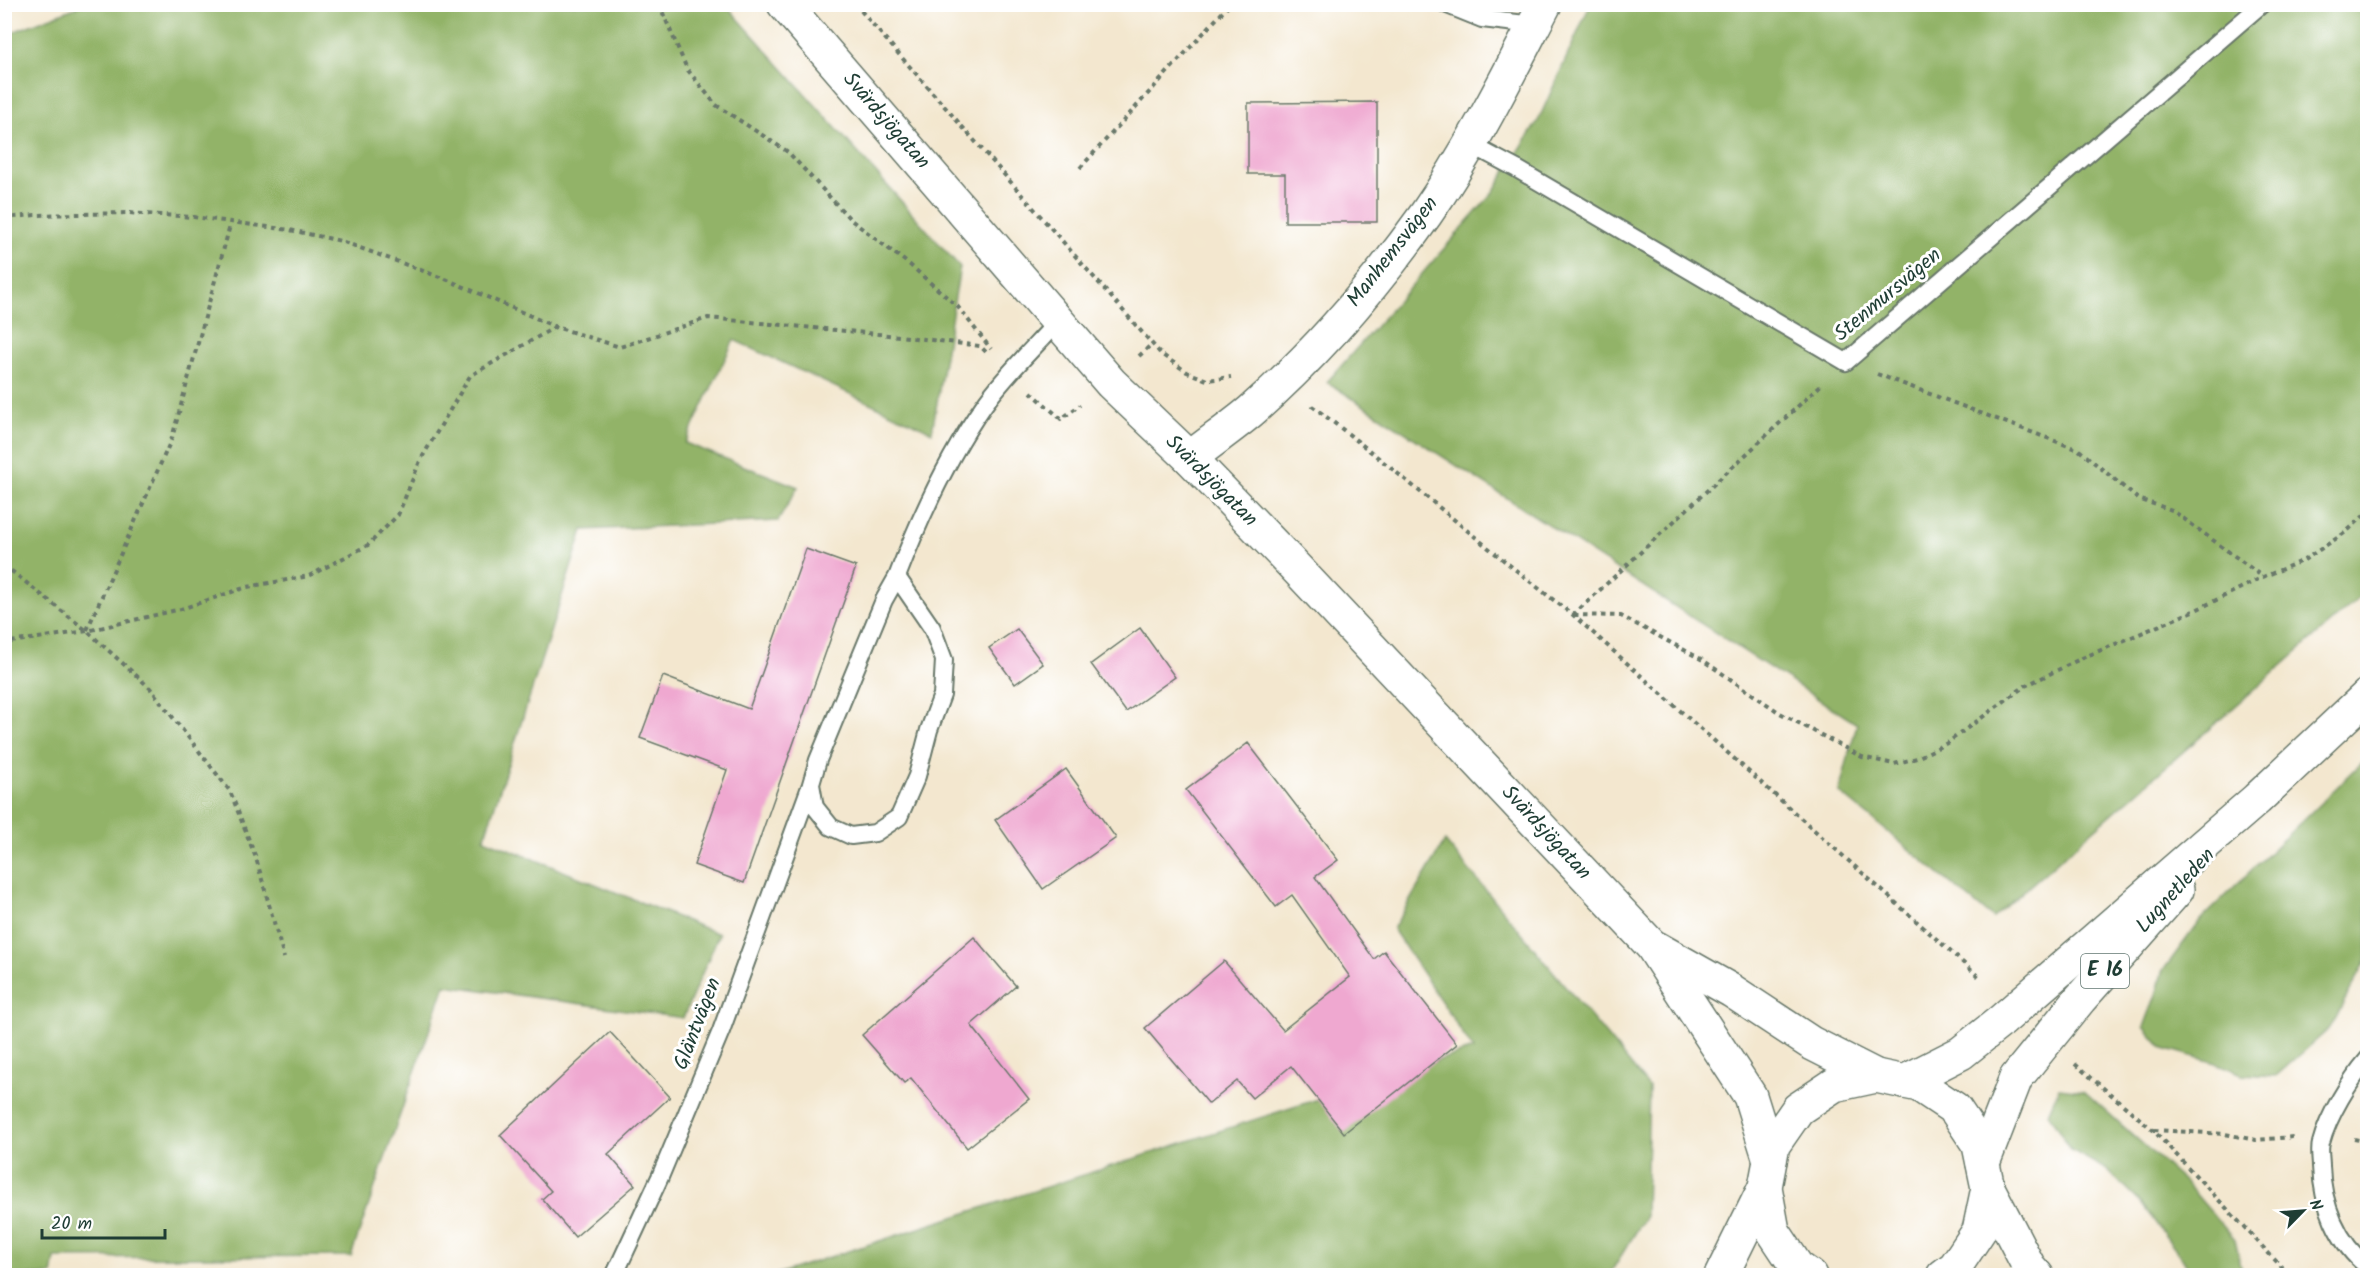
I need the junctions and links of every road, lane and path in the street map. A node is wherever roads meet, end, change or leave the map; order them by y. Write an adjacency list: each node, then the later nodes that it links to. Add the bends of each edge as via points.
1 (659, 4): 15 (path, via 687,69 716,105 788,152 851,220 958,307)
2 (784, 4): 12 (main road, Svärdsjögatan)
3 (855, 4): 16 (path, via 1161,354 1207,380)
4 (1230, 4): 9 (path)
5 (1445, 4): 7 (lane, via 1482,19)
6 (2262, 4): 14 (lane, Stenmursvägen)
7 (1540, 15): 8 (main road, Manhemsvägen)
8 (1470, 144): 14 (lane, Stenmursvägen); 17 (main road, Manhemsvägen, via 1426,213 1380,273)
9 (1080, 168)
10 (4, 218): 11 (path, via 128,213)
11 (231, 222): 13 (path, via 340,241 448,280); 25 (path, via 172,438)
12 (1057, 322): 15 (lane, Gläntvägen); 18 (main road, Svärdsjögatan)
13 (556, 327): 15 (path, via 620,347 708,318 899,336 980,346); 25 (path, via 470,376 420,461 398,514 368,545 309,576 247,587 181,609)
14 (1846, 362): 23 (path, via 2079,450 2138,499 2172,510); 24 (path)
15 (1010, 374): 18 (path, via 1061,419); 22 (lane, Gläntvägen, via 984,404 940,476)
16 (1233, 377)
17 (1282, 382): 19 (main road, Manhemsvägen); 24 (path)
18 (1111, 383): 19 (main road, Svärdsjögatan)
19 (1190, 458): 30 (main road, Svärdsjögatan)
20 (2367, 512): 23 (path, via 2346,532 2304,560)
21 (4, 565): 25 (path)
22 (897, 577): 28 (lane, Gläntvägen, via 884,600); 28 (lane, via 932,628 944,660 942,695 917,776 899,817 874,833 851,836 831,827 815,807)
23 (2263, 577): 24 (path, via 2025,686 1947,742 1917,758 1894,764 1862,758 1780,713 1701,659 1621,616)
24 (1573, 615): 32 (path)
25 (87, 631): 26 (path, via 10,642); 31 (path, via 150,688 230,791 256,858)
26 (4, 647)
27 (2367, 695): 29 (main road, Lugnetleden / E 16)
28 (811, 784): 41 (lane, Gläntvägen, via 721,1031)
29 (2258, 799): 35 (main road, Lugnetleden / E 16, via 1960,1053); 39 (main road, Lugnetleden / E 16, via 2080,999 2016,1078)
30 (1652, 946): 35 (main road, Svärdsjögatan, via 1732,991 1811,1043); 38 (main road, Svärdsjögatan, via 1750,1096)
31 (284, 958)
32 (1979, 977)
33 (2367, 1059): 37 (lane, via 2349,1082)
34 (2073, 1063): 36 (path)
35 (1890, 1079): 38 (main road, E 16, via 1834,1085 1798,1109 1773,1145); 39 (main road, Svärdsjögatan, via 1919,1084 1955,1109 1980,1145)
36 (2153, 1130): 37 (path, via 2256,1140); 46 (path)
37 (2324, 1135): 40 (lane, via 2320,1144 2321,1178 2327,1207 2340,1235)
38 (1767, 1174): 42 (main road, E 16); 43 (main road, Svärdsjögatan, via 1773,1231 1797,1267)
39 (1986, 1176): 44 (main road, E 16, via 1979,1231 1955,1267); 45 (main road, via 2029,1267)
40 (2367, 1267)
41 (614, 1275)
42 (1721, 1275)
43 (1810, 1275)
44 (1943, 1275)
45 (2037, 1275)
46 (2290, 1275)

